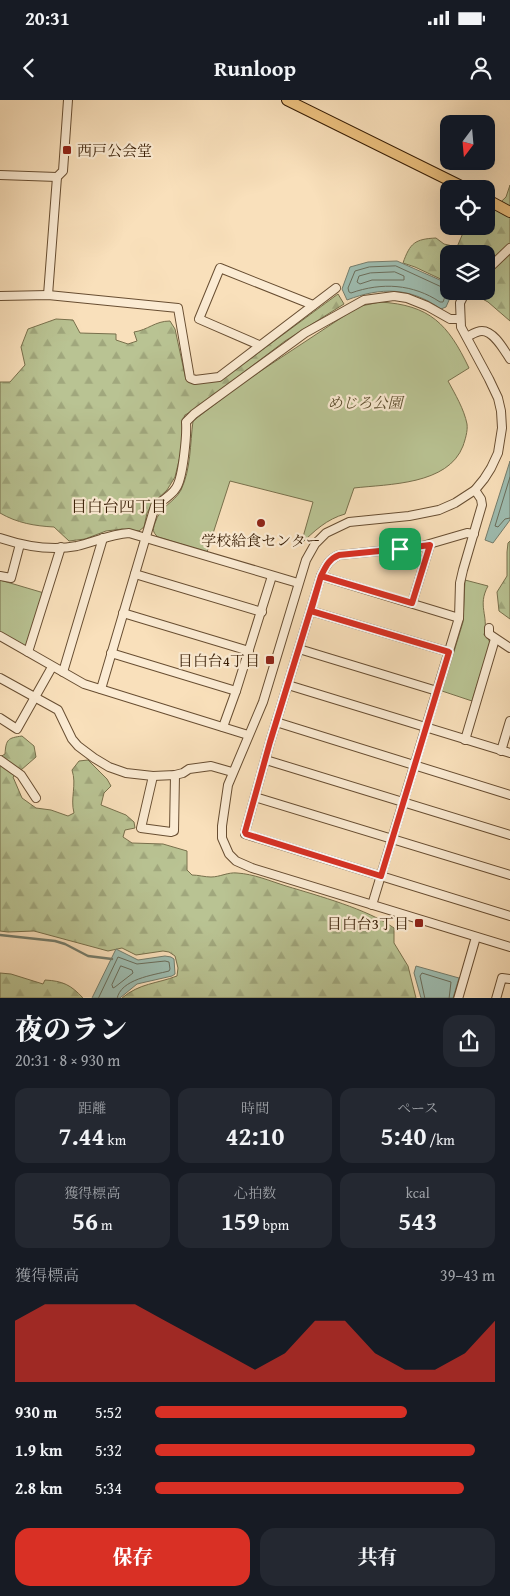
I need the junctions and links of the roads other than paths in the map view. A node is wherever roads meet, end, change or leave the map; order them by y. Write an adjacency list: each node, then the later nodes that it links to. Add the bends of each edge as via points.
1 (68, 100): 4 (street, via 63,171)
2 (287, 100): 5 (main road)
3 (0, 175): 4 (street)
4 (57, 177): 11 (street)
5 (448, 180)
6 (495, 204): 7 (main road)
7 (510, 212)
8 (510, 248): 9 (street)
9 (495, 262)
10 (336, 288): 14 (street)
11 (48, 295): 12 (street); 17 (street, via 178,308 190,378 195,380 219,377)
12 (0, 296)
13 (462, 300): 15 (street)
14 (313, 305): 17 (street); 17 (street, via 220,268 199,319)
15 (460, 320): 16 (street); 23 (street, via 450,319 407,298 382,297 364,300 305,333 186,422 183,464 177,488 155,506)
16 (467, 337): 18 (street, via 483,330 491,334); 20 (street, via 498,398)
17 (260, 345)
18 (510, 359)
19 (510, 410): 20 (street)
20 (501, 411): 21 (street, via 498,453)
21 (475, 490): 22 (street, via 482,506); 33 (street, via 439,510 349,522 336,527 315,544)
22 (474, 534): 27 (street, via 467,533); 38 (street, via 460,583)
23 (145, 537): 25 (street, via 129,533); 29 (street); 31 (street)
24 (0, 538): 26 (street)
25 (103, 538): 28 (street); 49 (street)
26 (20, 544): 28 (street); 30 (street, via 11,578)
27 (430, 545): 32 (street, via 339,555 332,558); 34 (street)
28 (61, 547): 45 (street)
29 (135, 574): 36 (street); 37 (street)
30 (0, 576)
31 (272, 576): 33 (street); 36 (street)
32 (321, 576): 34 (street); 35 (street)
33 (298, 583): 61 (street, via 263,702)
34 (412, 603): 38 (street)
35 (311, 611): 43 (street); 46 (street)
36 (262, 612): 44 (street)
37 (123, 614): 44 (street); 47 (street)
38 (459, 618): 46 (street)
39 (489, 628): 41 (street, via 489,634)
40 (1, 637): 45 (street)
41 (495, 639): 42 (street); 62 (street)
42 (510, 648)
43 (299, 649): 51 (street); 54 (street)
44 (249, 651): 53 (street)
45 (28, 652): 48 (street)
46 (449, 652): 54 (street)
47 (111, 653): 52 (street); 53 (street)
48 (52, 667): 49 (street); 55 (street)
49 (63, 672): 52 (street)
50 (0, 678): 55 (street)
51 (288, 685): 58 (street); 60 (street)
52 (100, 689): 59 (street)
53 (236, 691): 59 (street)
54 (437, 691): 60 (street)
55 (34, 697): 56 (street, via 16,729); 70 (street, via 58,710 72,739 94,758 126,773)
56 (0, 718)
57 (510, 721): 63 (street)
58 (276, 722): 66 (street); 67 (street)
59 (223, 727): 61 (street)
60 (427, 728): 62 (street); 67 (street)
61 (248, 735): 68 (street)
62 (465, 740): 63 (street)
63 (501, 751): 64 (street)
64 (510, 753)
65 (0, 760): 73 (street, via 21,775)
66 (266, 760): 72 (street); 74 (street)
67 (415, 766): 71 (street); 74 (street)
68 (232, 772): 69 (street, via 211,766); 79 (street, via 222,838 236,861)
69 (175, 775): 70 (street); 70 (street, via 174,831 171,832 141,828)
70 (153, 776)
71 (510, 795)
72 (255, 797): 76 (street); 78 (street, via 246,834)
73 (36, 798)
74 (404, 803): 75 (street); 76 (street)
75 (510, 835)
76 (392, 839): 77 (street); 78 (street)
77 (510, 875)
78 (381, 876): 79 (street); 80 (street)
79 (372, 906): 81 (street)
80 (510, 916)
81 (476, 937): 82 (street); 84 (street)
82 (510, 947)
83 (510, 980): 85 (street, via 502,978)
84 (458, 998)
85 (496, 998)

